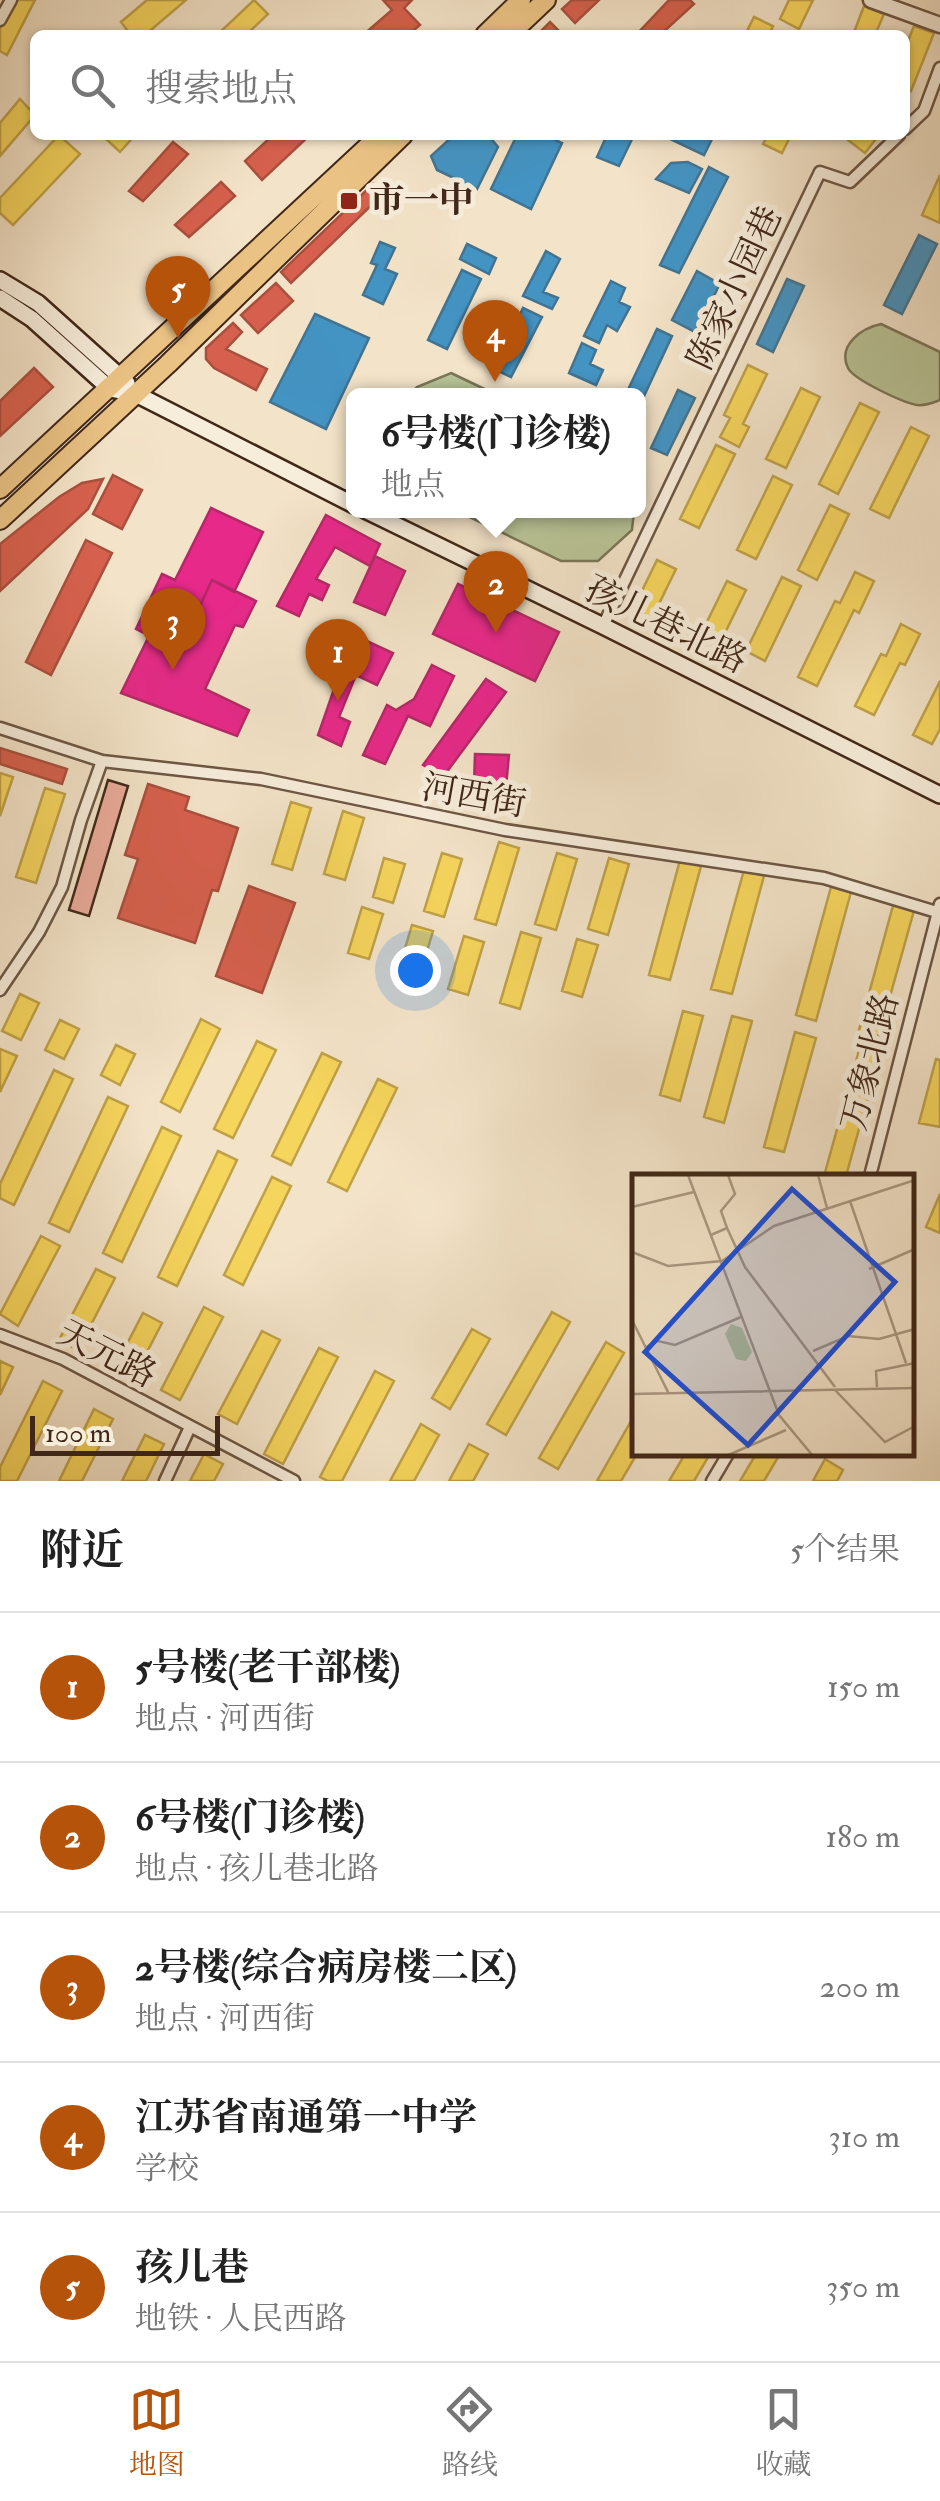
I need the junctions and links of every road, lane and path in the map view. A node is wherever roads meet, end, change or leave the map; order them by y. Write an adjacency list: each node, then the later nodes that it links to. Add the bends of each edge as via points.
1 (11, 0): 5 (street)
2 (522, 0): 7 (main road)
3 (546, 0): 8 (main road)
4 (871, 0): 6 (street)
5 (0, 20)
6 (940, 25)
7 (490, 30)
8 (513, 30)
9 (940, 68): 10 (street, via 924,111)
10 (910, 124)
11 (375, 140): 16 (main road)
12 (398, 140): 17 (main road)
13 (894, 140): 22 (street, 陈家小园巷, via 850,182 820,172)
14 (0, 280): 16 (main road, via 38,303)
15 (0, 298): 16 (main road)
16 (116, 383): 17 (main road); 18 (main road)
17 (136, 394): 19 (main road); 21 (main road)
18 (0, 489)
19 (346, 501)
20 (381, 518): 22 (main road, 孩儿巷北路)
21 (0, 520)
22 (603, 626): 25 (main road, 孩儿巷北路)
23 (0, 728): 24 (street, 河西街)
24 (102, 761): 26 (street, 河西街, via 261,779 455,822 824,878); 27 (street, via 62,886)
25 (940, 796)
26 (939, 910): 28 (street, 万象北路)
27 (0, 990)
28 (870, 1174)
29 (0, 1335): 30 (street, 天元路, via 62,1359)
30 (190, 1427): 32 (street); 33 (street, 天元路)
31 (727, 1456): 34 (street)
32 (165, 1481)
33 (294, 1481)
34 (712, 1481)

